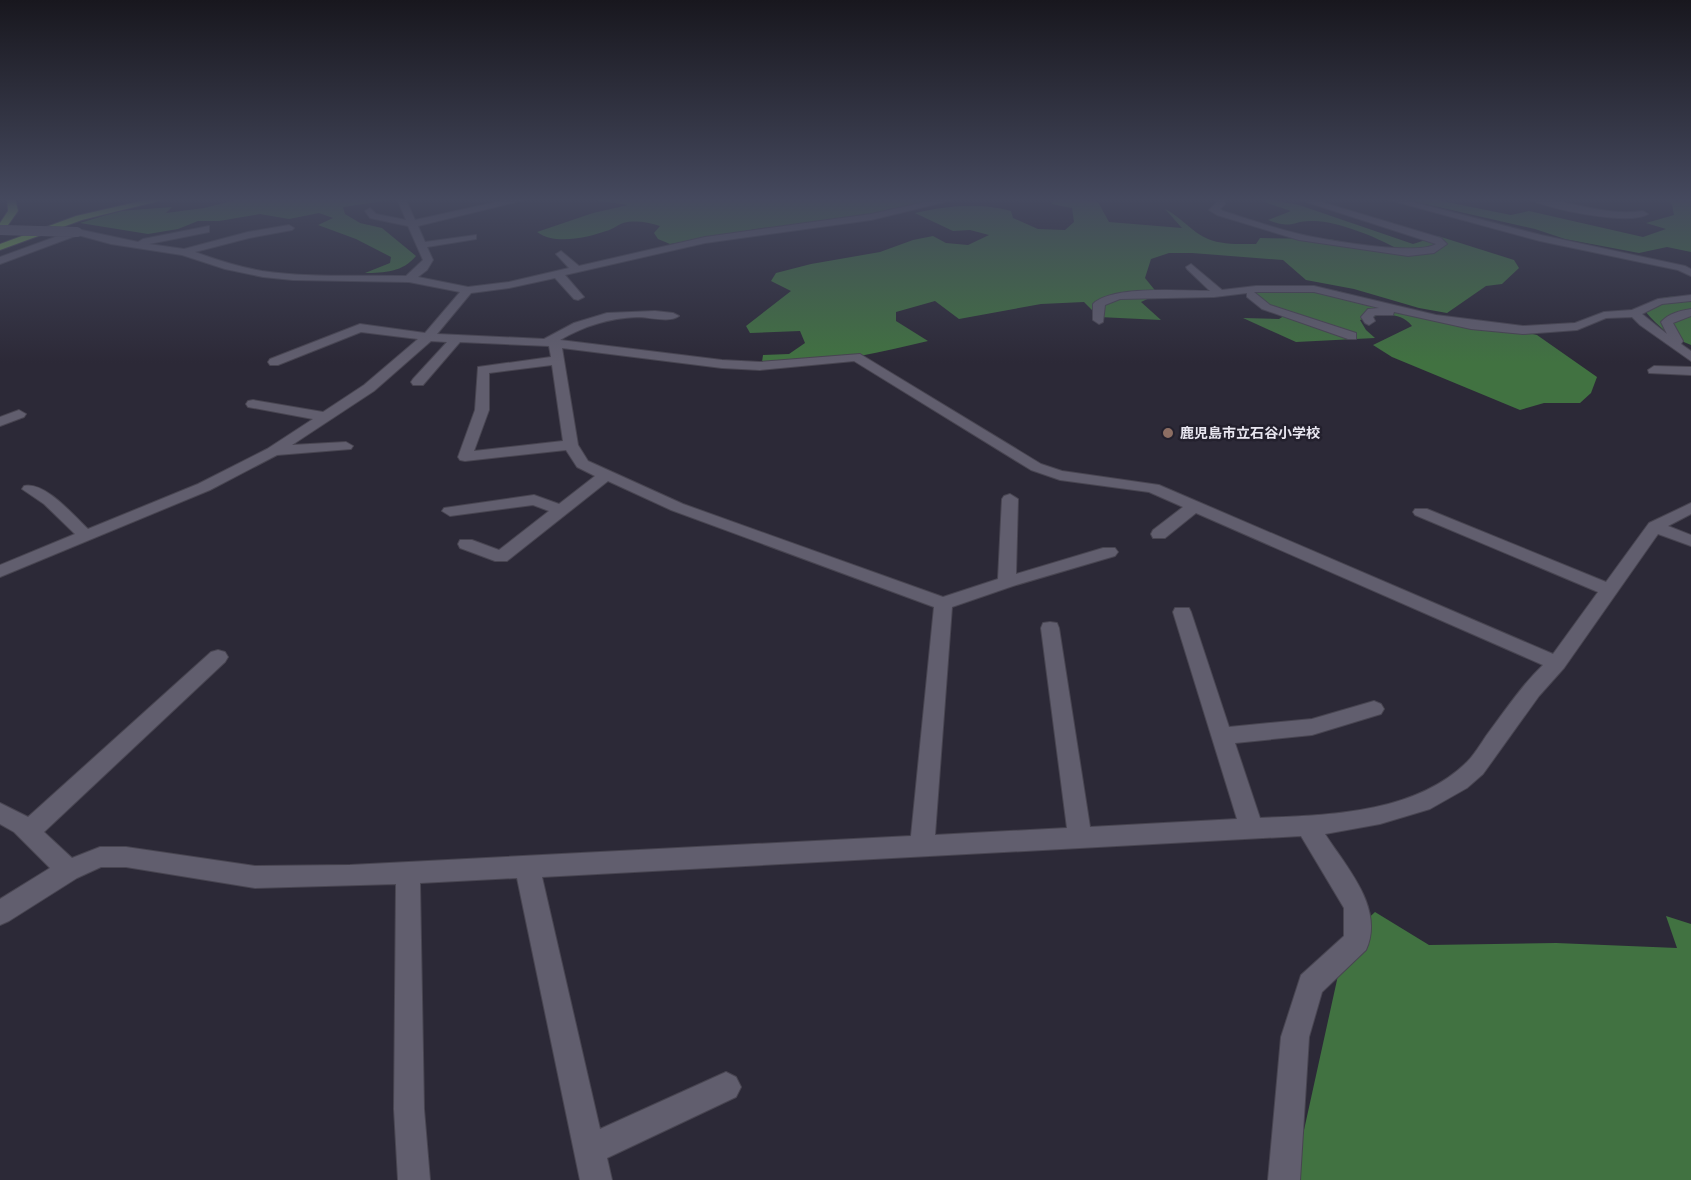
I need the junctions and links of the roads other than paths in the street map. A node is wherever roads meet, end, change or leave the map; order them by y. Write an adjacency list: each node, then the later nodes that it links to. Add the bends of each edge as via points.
1 (21, 253): 7 (street)
2 (187, 253): 13 (street, via 263,274)
3 (425, 253): 13 (street, via 428,261)
4 (649, 253): 10 (street)
5 (1611, 253): 11 (street)
6 (561, 254): 10 (street)
7 (0, 261)
8 (522, 267): 14 (street)
9 (1191, 267): 19 (street)
10 (577, 270): 12 (street)
11 (1691, 273)
12 (558, 274): 14 (street); 18 (street)
13 (409, 279): 16 (street)
14 (532, 280): 16 (street)
15 (1280, 288): 17 (street, via 1277,292); 19 (street); 24 (street, via 1334,292)
16 (468, 290): 27 (street)
17 (1251, 296): 19 (street); 28 (street, via 1266,307)
18 (578, 297)
19 (1215, 298): 25 (street, via 1120,296 1099,304)
20 (1691, 298): 22 (street, via 1659,301)
21 (1691, 312): 30 (street, via 1667,322 1677,341)
22 (1635, 313): 24 (street, via 1604,315 1577,326 1547,330 1471,325); 30 (street)
23 (673, 316): 31 (street, via 620,313 583,323)
24 (1422, 316): 26 (street, via 1408,318 1372,311 1367,316)
25 (1099, 320)
26 (1369, 321)
27 (428, 336): 29 (street); 33 (street, via 360,328); 39 (street, via 369,388)
28 (1352, 336)
29 (457, 338): 31 (street); 36 (street)
30 (1673, 344): 32 (street)
31 (553, 348): 41 (street); 41 (street, via 483,370 482,410 465,457); 47 (street, via 760,366 856,357 1036,467 1060,475 1153,488)
32 (1691, 357)
33 (274, 362)
34 (1654, 370): 35 (street)
35 (1691, 371)
36 (418, 382)
37 (253, 404): 39 (street)
38 (0, 408): 40 (street, via 19,414)
39 (326, 417): 43 (street)
40 (0, 422)
41 (571, 445): 44 (street, via 582,464)
42 (346, 446): 43 (street)
43 (272, 452): 54 (street, via 214,482)
44 (606, 476): 49 (street); 61 (street, via 677,507)
45 (30, 489): 54 (street, via 50,501)
46 (1010, 499): 59 (street)
47 (1195, 506): 53 (street); 65 (street)
48 (1691, 508): 52 (street)
49 (561, 510): 50 (street, via 534,500); 56 (street, via 501,557)
50 (450, 511)
51 (1420, 512): 60 (street)
52 (1655, 526): 55 (street); 60 (street)
53 (1159, 534)
54 (86, 536): 58 (street)
55 (1691, 541)
56 (466, 544)
57 (1109, 552): 59 (street)
58 (0, 572)
59 (1007, 582): 61 (street)
60 (1609, 590): 65 (street)
61 (943, 604): 73 (street)
62 (1182, 612): 67 (street)
63 (1050, 628): 72 (street)
64 (218, 657): 71 (street)
65 (1557, 663): 69 (street, via 1542,676 1476,767 1449,789 1410,806 1367,818)
66 (1374, 709): 67 (street, via 1312,727)
67 (1221, 736): 70 (street)
68 (0, 813): 71 (street)
69 (1307, 825): 70 (street); 82 (street, via 1357,906 1357,941 1311,984 1295,1037)
70 (1251, 828): 72 (street)
71 (28, 832): 75 (street)
72 (1080, 836): 73 (street)
73 (922, 845): 74 (street)
74 (527, 866): 76 (street); 79 (street)
75 (68, 870): 76 (street, via 100,857 126,857 255,877); 77 (street)
76 (408, 873): 80 (street, via 409,1109)
77 (0, 912)
78 (726, 1087): 79 (street)
79 (590, 1150): 81 (street)
80 (414, 1180)
81 (596, 1180)
82 (1284, 1180)

